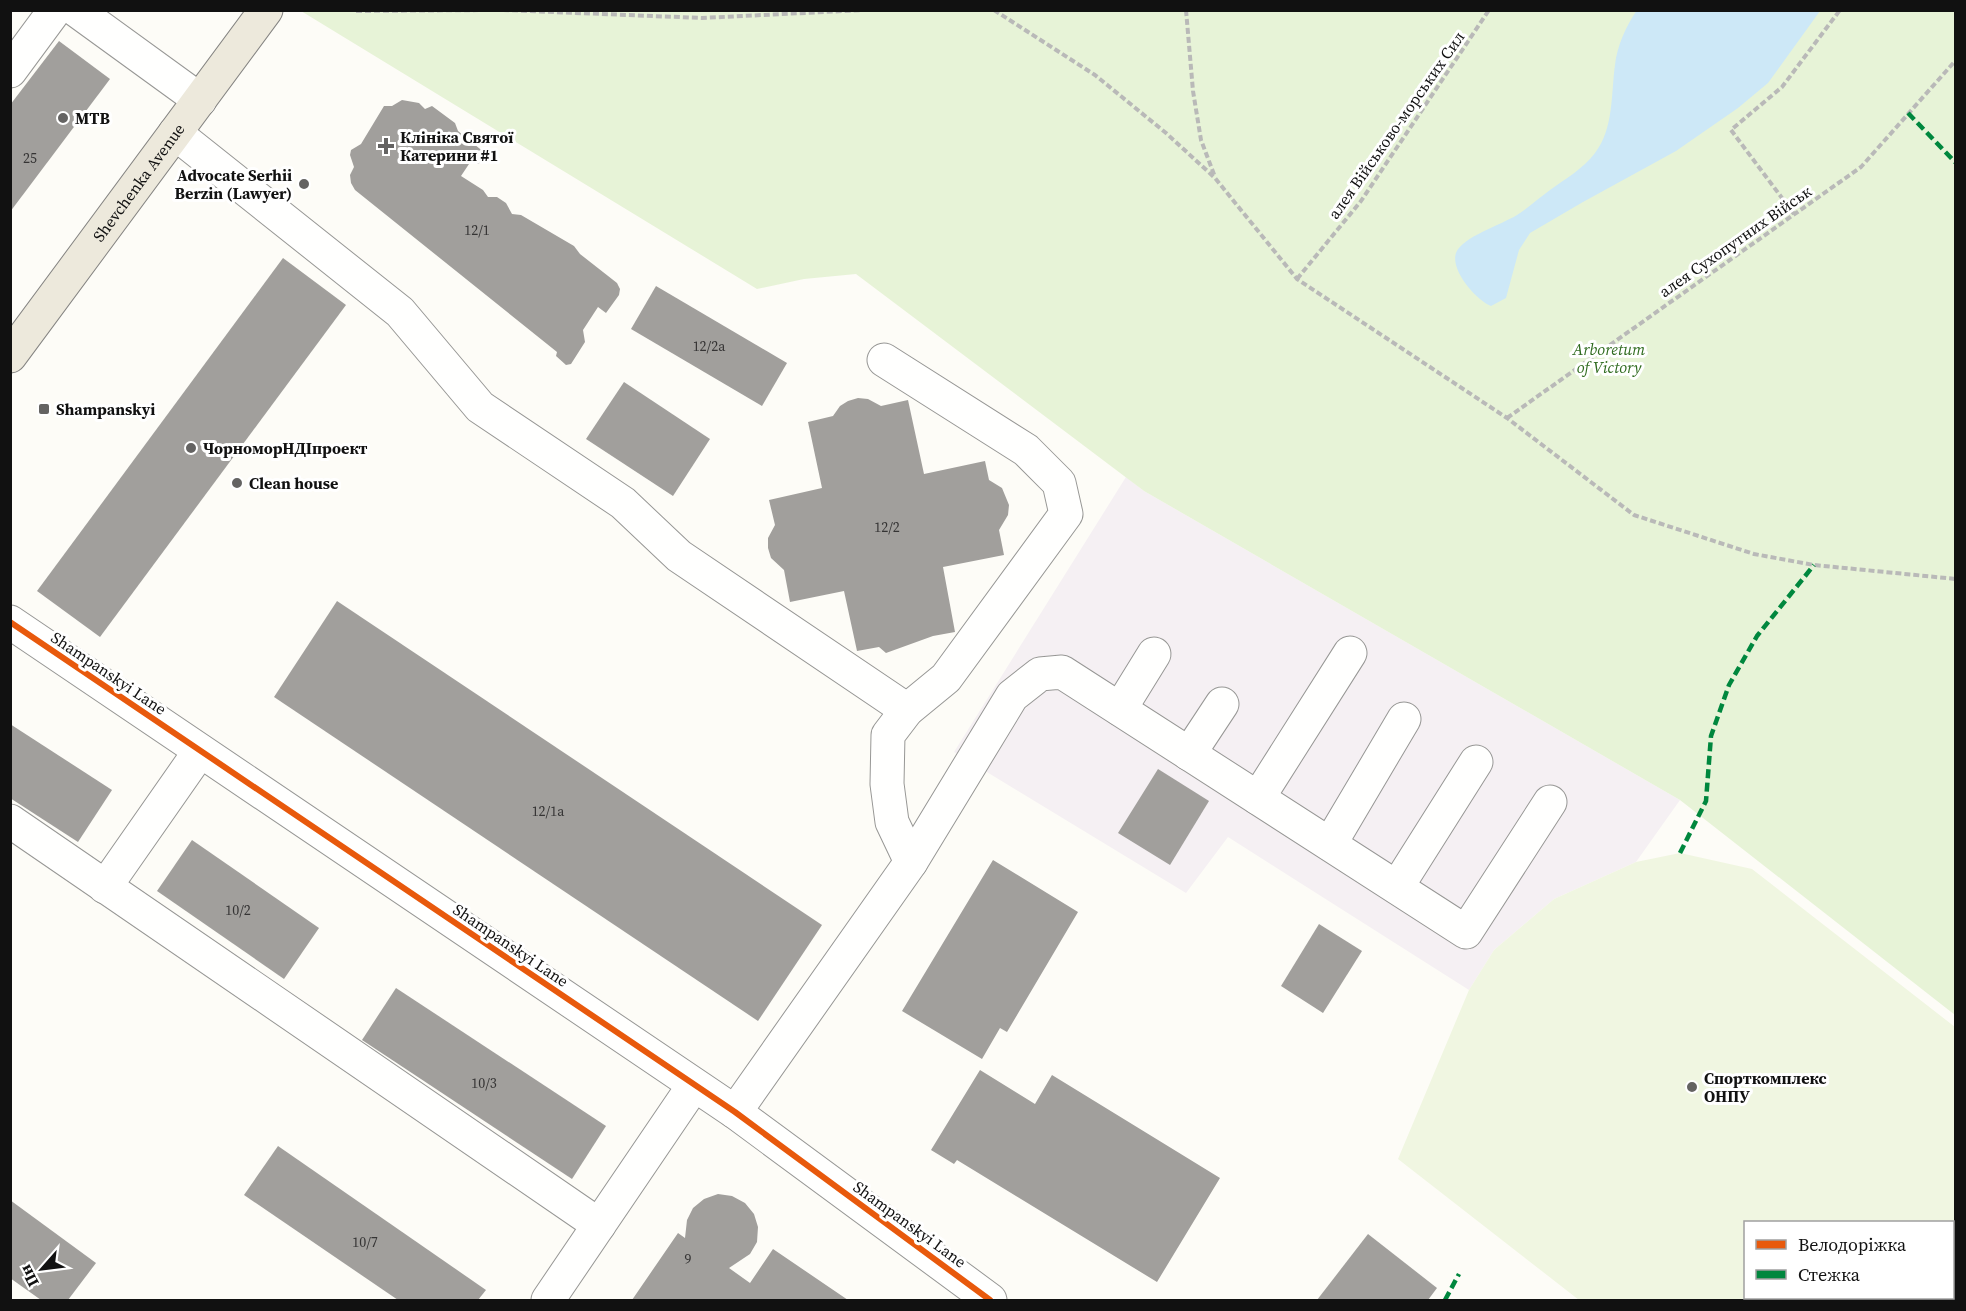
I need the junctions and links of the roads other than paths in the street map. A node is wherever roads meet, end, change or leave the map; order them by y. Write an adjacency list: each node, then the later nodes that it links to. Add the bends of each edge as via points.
1 (55, 10): 4 (street)
2 (76, 10): 5 (street)
3 (266, 10): 5 (main road, Shevchenka Avenue)
4 (10, 71)
5 (200, 100): 6 (main road, Shevchenka Avenue)
6 (175, 133): 7 (main road, Shevchenka Avenue); 14 (street, via 400,312 480,407 623,503 679,556)
7 (10, 356)
8 (884, 360): 14 (street, via 1026,450 1059,483 1066,514 946,678)
9 (10, 622): 16 (street, Shampanskyi Lane)
10 (1350, 653): 19 (street)
11 (1154, 654): 13 (street)
12 (1222, 704): 17 (street)
13 (1120, 709): 17 (street); 23 (street, via 1062,672 1040,674 1012,696)
14 (907, 710): 23 (street, via 888,735 887,784 892,822)
15 (1404, 719): 22 (street)
16 (200, 751): 24 (street); 26 (street, Shampanskyi Lane)
17 (1189, 754): 19 (street)
18 (1476, 762): 25 (street)
19 (1258, 798): 22 (street)
20 (1550, 802): 25 (street, via 1466,932)
21 (10, 821): 24 (street)
22 (1330, 844): 25 (street)
23 (912, 862): 27 (street)
24 (105, 887): 28 (street)
25 (1397, 887)
26 (693, 1085): 27 (street, Shampanskyi Lane); 28 (street)
27 (735, 1112): 30 (street, Shampanskyi Lane)
28 (599, 1225): 29 (street)
29 (548, 1300)
30 (990, 1300)

